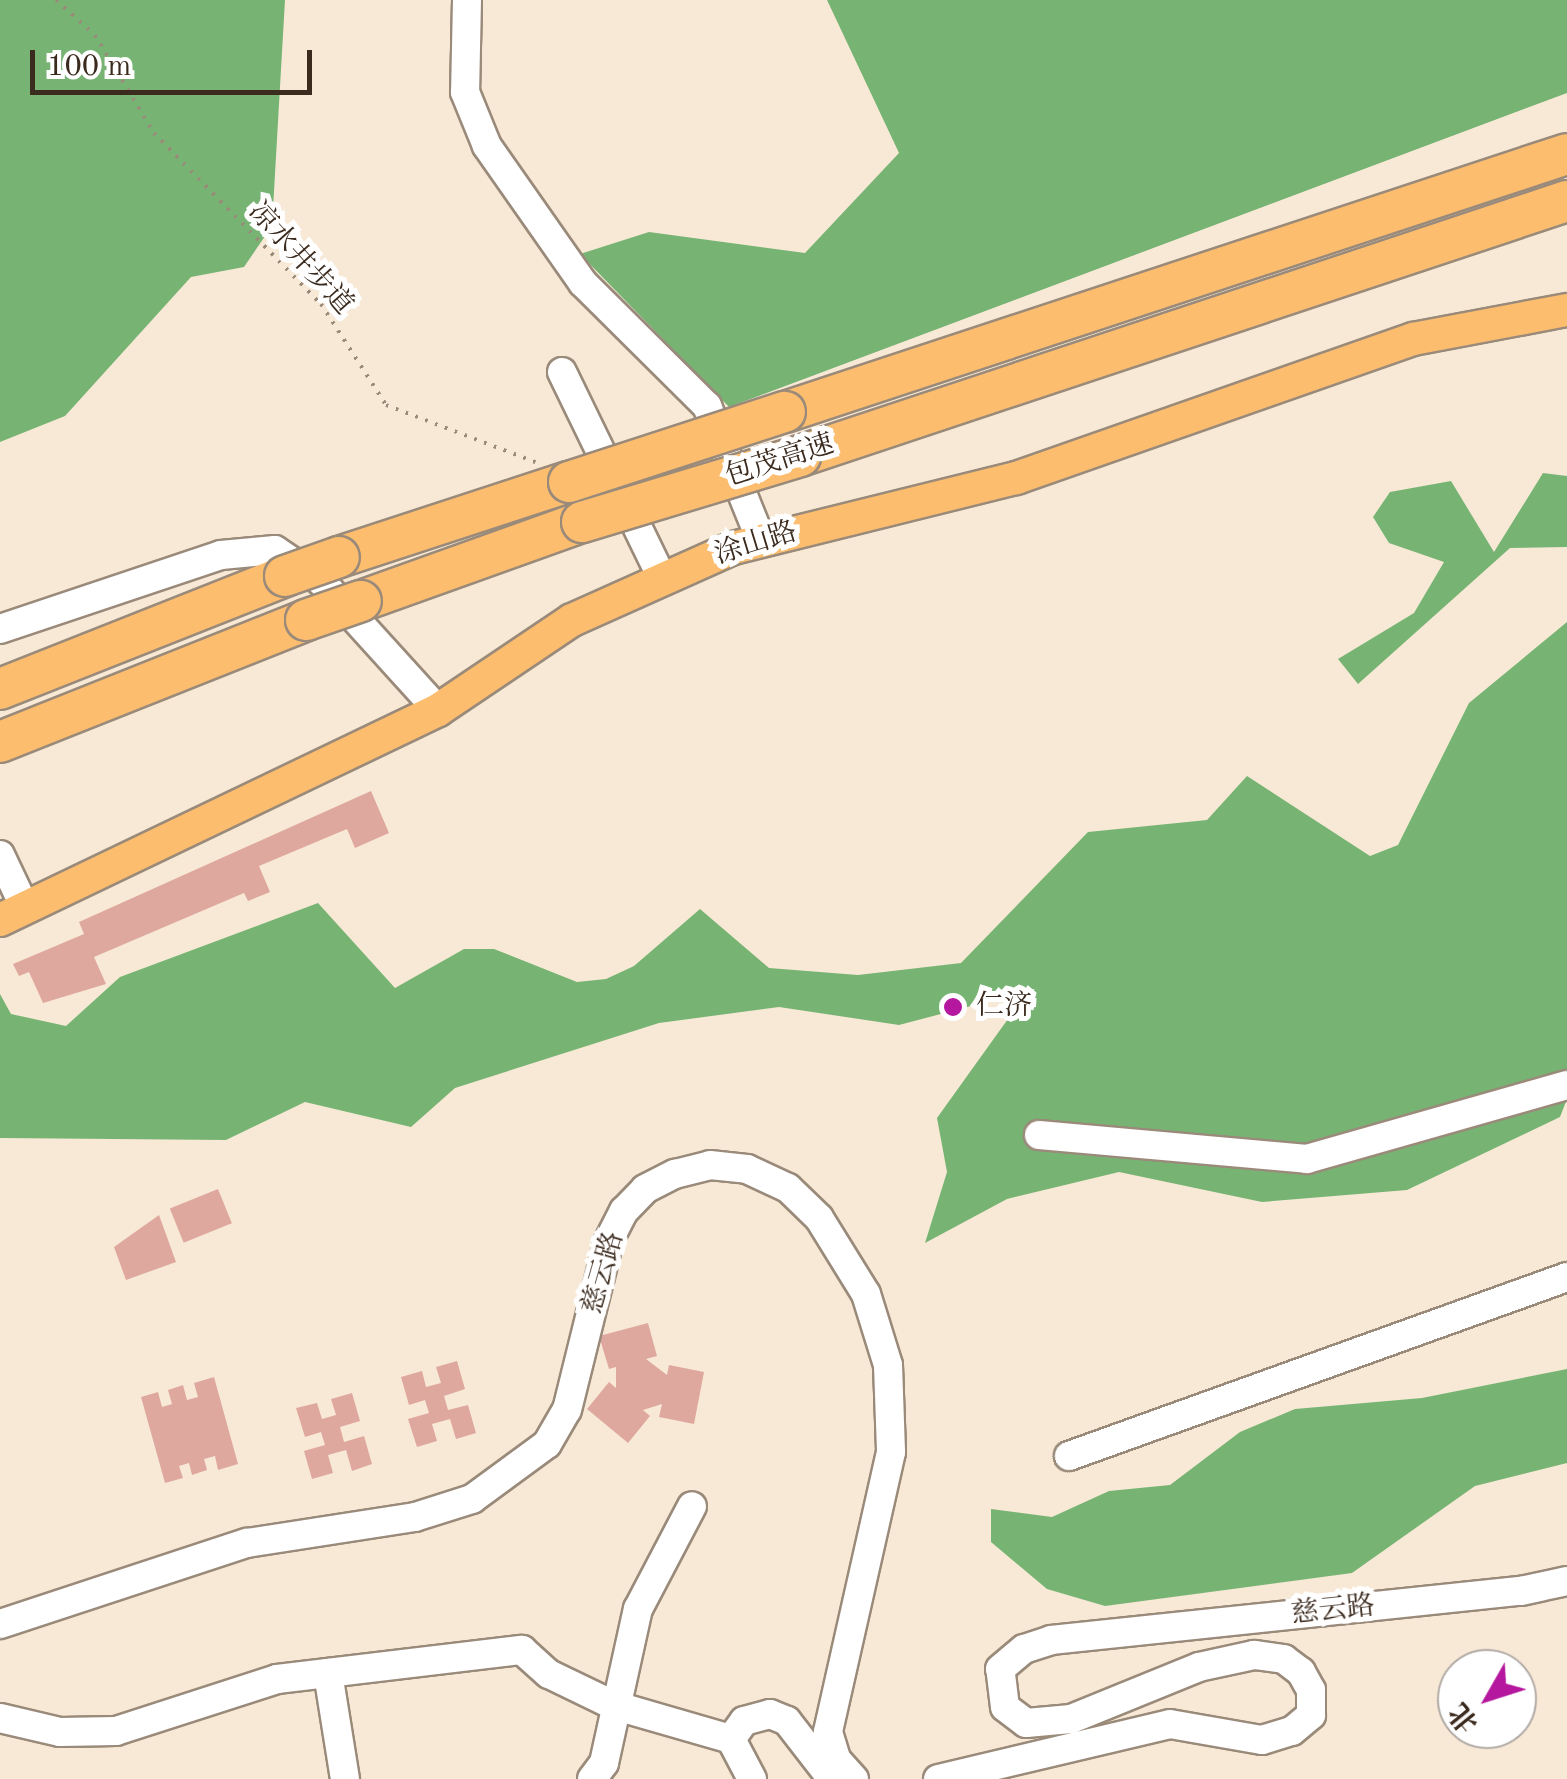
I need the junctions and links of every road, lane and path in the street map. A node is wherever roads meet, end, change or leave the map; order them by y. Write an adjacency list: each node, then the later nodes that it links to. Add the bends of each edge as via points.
1 (56, 0): 11 (path, 凉水井步道, via 95,34 154,133 320,304 386,405)
2 (467, 0): 12 (street, via 465,92 488,146 583,283 707,406)
3 (1567, 142): 7 (highway)
4 (1567, 154): 7 (highway, 包茂高速)
5 (1567, 201): 9 (highway, 包茂高速)
6 (1567, 231): 9 (highway)
7 (1277, 248): 11 (highway, 包茂高速, bridge, via 785,412)
8 (1567, 310): 12 (main road, 涂山路, via 1413,338 1016,478)
9 (1234, 312): 17 (highway, 包茂高速, bridge, via 582,522 306,620)
10 (562, 372): 13 (street)
11 (555, 473): 15 (highway, 包茂高速, bridge)
12 (761, 540): 13 (main road, 涂山路)
13 (662, 578): 16 (main road, 涂山路, via 572,620)
14 (0, 629): 16 (street, via 220,555 275,550 321,581)
15 (0, 689)
16 (438, 710): 19 (main road, 涂山路)
17 (0, 742)
18 (0, 855): 19 (street)
19 (12, 914)
20 (1567, 1085): 21 (street, via 1307,1159)
21 (1039, 1135)
22 (1567, 1277): 23 (street)
23 (1069, 1456)
24 (692, 1506): 28 (street, via 638,1609)
25 (1567, 1581): 36 (street, 慈云路, via 1038,1645 1004,1663 998,1676 1005,1708 1026,1723 1071,1719 1199,1667 1254,1654 1284,1658 1301,1672 1311,1690 1310,1715 1292,1731 1262,1740 1170,1724)
26 (0, 1624): 35 (street, 慈云路, via 248,1543 415,1517 472,1499 546,1444 567,1410 609,1240 624,1211 645,1189 675,1174 710,1165 747,1169 788,1188 818,1218 866,1294 888,1365 891,1452 828,1732 836,1759)
27 (328, 1673): 28 (street, via 522,1650 549,1674); 29 (street, via 277,1679 116,1731 60,1732); 31 (street)
28 (613, 1705): 30 (street); 32 (street, via 604,1763)
29 (0, 1718)
30 (731, 1739): 33 (street); 34 (street, via 754,1716 788,1721)
31 (345, 1779)
32 (592, 1779)
33 (752, 1779)
34 (832, 1779)
35 (854, 1779)
36 (938, 1779)

